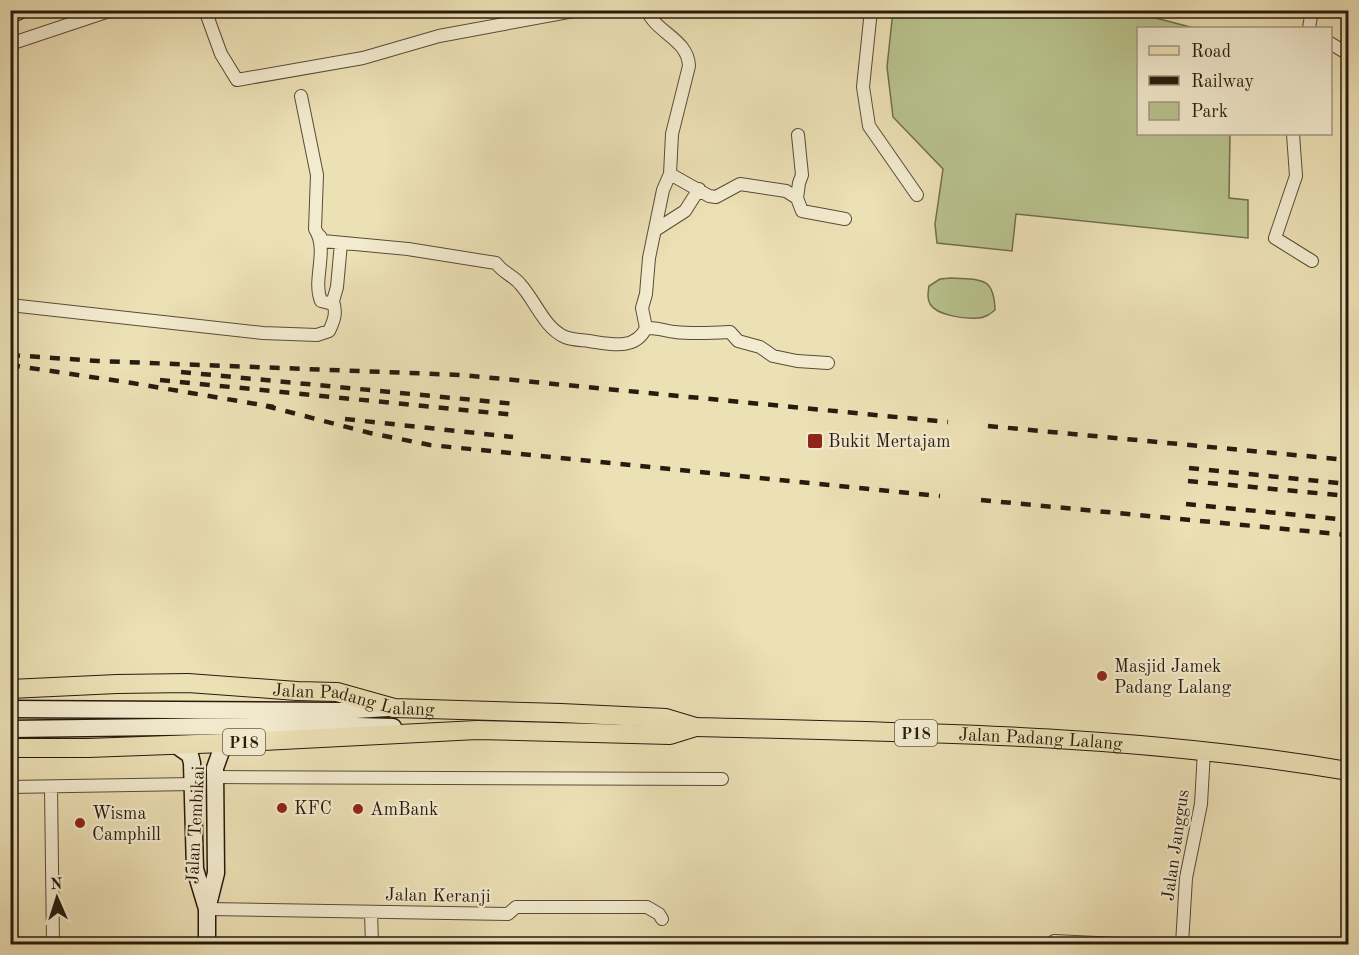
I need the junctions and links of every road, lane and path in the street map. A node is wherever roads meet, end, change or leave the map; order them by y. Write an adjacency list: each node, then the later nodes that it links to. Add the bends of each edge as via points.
1 (20, 10): 8 (main road)
2 (112, 10): 10 (street)
3 (205, 10): 4 (street, via 221,54 237,80 363,58 439,36)
4 (579, 10)
5 (647, 10): 16 (street, via 651,21 682,46 688,57 672,134)
6 (871, 10): 18 (street, via 863,87 868,126)
7 (1312, 10): 9 (street)
8 (10, 14)
9 (1309, 27)
10 (10, 44)
11 (1332, 44): 12 (street)
12 (1348, 57)
13 (301, 96): 22 (street, via 315,163 315,229)
14 (798, 135): 19 (street, via 802,175)
15 (1293, 135): 24 (street, via 1296,176 1275,238)
16 (670, 174): 17 (street); 21 (street, via 663,190)
17 (699, 189): 19 (street, via 716,197 740,184 786,191); 21 (street, via 685,211)
18 (917, 195)
19 (797, 198): 20 (street, via 802,211)
20 (845, 219)
21 (657, 229): 27 (street, via 642,308)
22 (320, 236): 23 (street, via 323,241); 25 (street, via 318,294 321,301)
23 (341, 243): 25 (street); 27 (street, via 496,263 503,273 520,283 552,327 565,338 612,345 631,343 641,338)
24 (1312, 261)
25 (333, 301): 26 (street, via 334,321 329,331 317,335 263,333)
26 (10, 305)
27 (646, 328): 28 (street, via 730,332 738,341 760,347 773,356)
28 (828, 363)
29 (10, 688): 30 (main road, Jalan Padang Lalang / P18, via 188,683 337,692)
30 (394, 708): 32 (street); 33 (main road, Jalan Padang Lalang / P18, via 666,718)
31 (10, 710): 32 (street)
32 (234, 718): 34 (street); 35 (street)
33 (696, 727): 35 (main road, Jalan Padang Lalang / P18, via 670,735); 39 (main road, Jalan Padang Lalang / P18, via 1061,738)
34 (10, 729)
35 (477, 730): 36 (main road, Jalan Padang Lalang / P18)
36 (224, 743): 37 (main road, Jalan Padang Lalang / P18); 41 (street, Jalan Tembikai)
37 (176, 745): 38 (main road, Jalan Padang Lalang / P18); 43 (street, Jalan Tembikai, via 190,755)
38 (10, 748)
39 (1204, 751): 40 (main road, Jalan Padang Lalang / P18); 54 (street, Jalan Janggus, via 1201,804 1186,878)
40 (1348, 771)
41 (215, 777): 42 (street); 46 (street, Jalan Tembikai, via 216,873)
42 (722, 779)
43 (193, 784): 45 (street); 46 (street, Jalan Tembikai, via 195,869)
44 (10, 787): 45 (street)
45 (51, 787): 50 (street)
46 (207, 909): 47 (street, Jalan Keranji); 51 (street, Jalan Tembikai)
47 (371, 912): 48 (street, Jalan Keranji, via 508,914 516,907 647,907); 52 (street)
48 (662, 919)
49 (1054, 941): 53 (street)
50 (53, 945)
51 (207, 945)
52 (372, 945)
53 (1117, 945)
54 (1182, 945)

